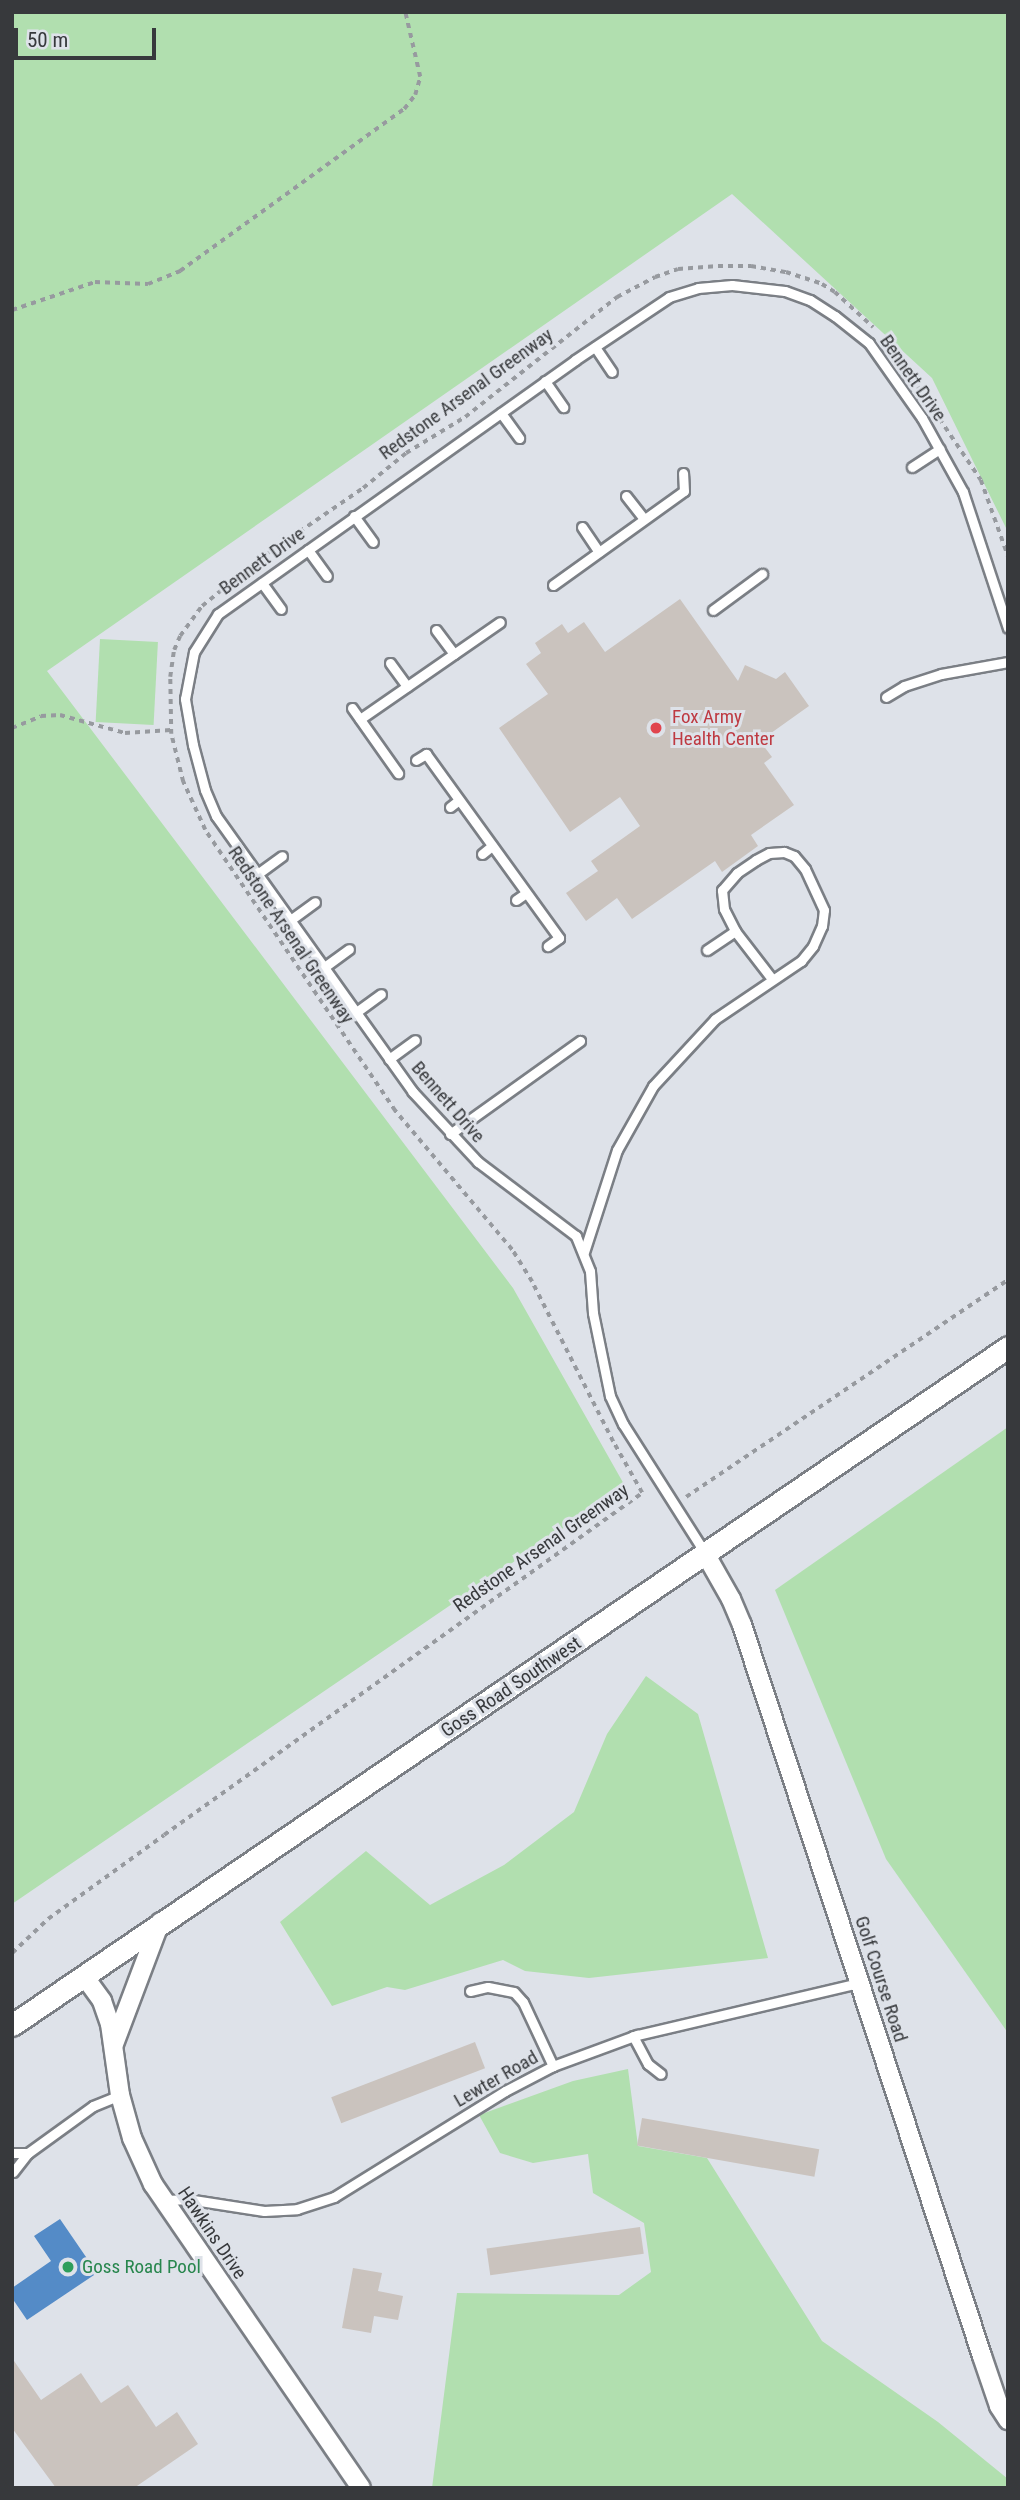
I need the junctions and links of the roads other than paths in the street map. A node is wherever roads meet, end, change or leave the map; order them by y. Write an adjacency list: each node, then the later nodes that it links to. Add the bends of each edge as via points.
1 (595, 347): 2 (lane); 3 (lane, Bennett Drive); 7 (lane, Bennett Drive, via 669,297 698,288 732,285 785,291 810,300 869,343)
2 (612, 373)
3 (545, 381): 4 (lane); 5 (lane, Bennett Drive)
4 (563, 407)
5 (501, 413): 6 (lane); 11 (lane, Bennett Drive)
6 (519, 438)
7 (940, 449): 8 (lane); 24 (lane, Bennett Drive, via 963,492)
8 (912, 467)
9 (683, 473): 12 (lane, via 684,491)
10 (626, 496): 12 (lane)
11 (355, 516): 14 (lane); 15 (lane, Bennett Drive)
12 (644, 519): 16 (lane)
13 (582, 527): 16 (lane)
14 (373, 542)
15 (308, 550): 18 (lane); 19 (lane, Bennett Drive)
16 (599, 552): 20 (lane)
17 (762, 574): 22 (lane)
18 (327, 576)
19 (262, 583): 21 (lane); 40 (lane, Bennett Drive, via 218,614 194,652 185,699 205,790 216,816)
20 (553, 585)
21 (281, 609)
22 (713, 610)
23 (500, 622): 26 (lane)
24 (1008, 628)
25 (436, 630): 26 (lane)
26 (454, 654): 29 (lane)
27 (1008, 662): 30 (lane, via 940,674)
28 (390, 663): 29 (lane)
29 (407, 686): 32 (lane)
30 (886, 697)
31 (352, 708): 32 (lane)
32 (360, 719): 34 (lane)
33 (416, 760): 35 (lane, via 426,754)
34 (398, 773)
35 (459, 800): 36 (lane); 37 (lane)
36 (450, 807)
37 (492, 846): 38 (lane); 41 (lane)
38 (482, 853)
39 (282, 856): 40 (lane)
40 (256, 875): 44 (lane, Bennett Drive)
41 (526, 893): 42 (lane); 46 (lane, via 559,938)
42 (516, 900)
43 (315, 902): 44 (lane)
44 (289, 921): 49 (lane, Bennett Drive)
45 (735, 932): 48 (lane); 50 (lane); 50 (lane, via 724,909 722,890 737,873 769,853 794,856 817,889 824,909 822,926 801,961)
46 (548, 946)
47 (349, 948): 49 (lane)
48 (707, 950)
49 (323, 968): 52 (lane, Bennett Drive)
50 (772, 979): 57 (lane, via 715,1019 653,1086 617,1150)
51 (382, 994): 52 (lane)
52 (355, 1013): 55 (lane, Bennett Drive)
53 (415, 1040): 55 (lane)
54 (580, 1041): 56 (lane)
55 (389, 1059): 56 (lane, Bennett Drive)
56 (450, 1134): 57 (lane, Bennett Drive, via 511,1189 562,1223)
57 (584, 1251): 59 (lane, Bennett Drive, via 610,1396)
58 (1008, 1346): 59 (street, Goss Road Southwest)
59 (706, 1555): 60 (street, Goss Road Southwest); 62 (street, Golf Course Road, via 742,1625)
60 (160, 1922): 61 (street, Goss Road Southwest); 66 (street)
61 (84, 1976): 64 (street, Goss Road Southwest); 66 (street, Hawkins Drive, via 102,2001)
62 (859, 1983): 65 (lane, Lewter Road); 74 (street, Golf Course Road, via 986,2368)
63 (470, 1991): 67 (lane, via 488,1987 514,1992)
64 (12, 2025)
65 (634, 2036): 67 (lane, Lewter Road); 68 (lane, via 648,2064)
66 (114, 2044): 69 (street, Hawkins Drive)
67 (554, 2066): 73 (lane, Lewter Road, via 505,2091 334,2197 297,2209 264,2211 187,2199)
68 (661, 2074)
69 (120, 2095): 71 (lane, via 93,2106); 73 (street, Hawkins Drive, via 132,2138)
70 (12, 2153): 71 (lane)
71 (28, 2153): 72 (lane)
72 (13, 2172)
73 (164, 2200): 75 (street, Hawkins Drive)
74 (1008, 2420)
75 (361, 2488)

